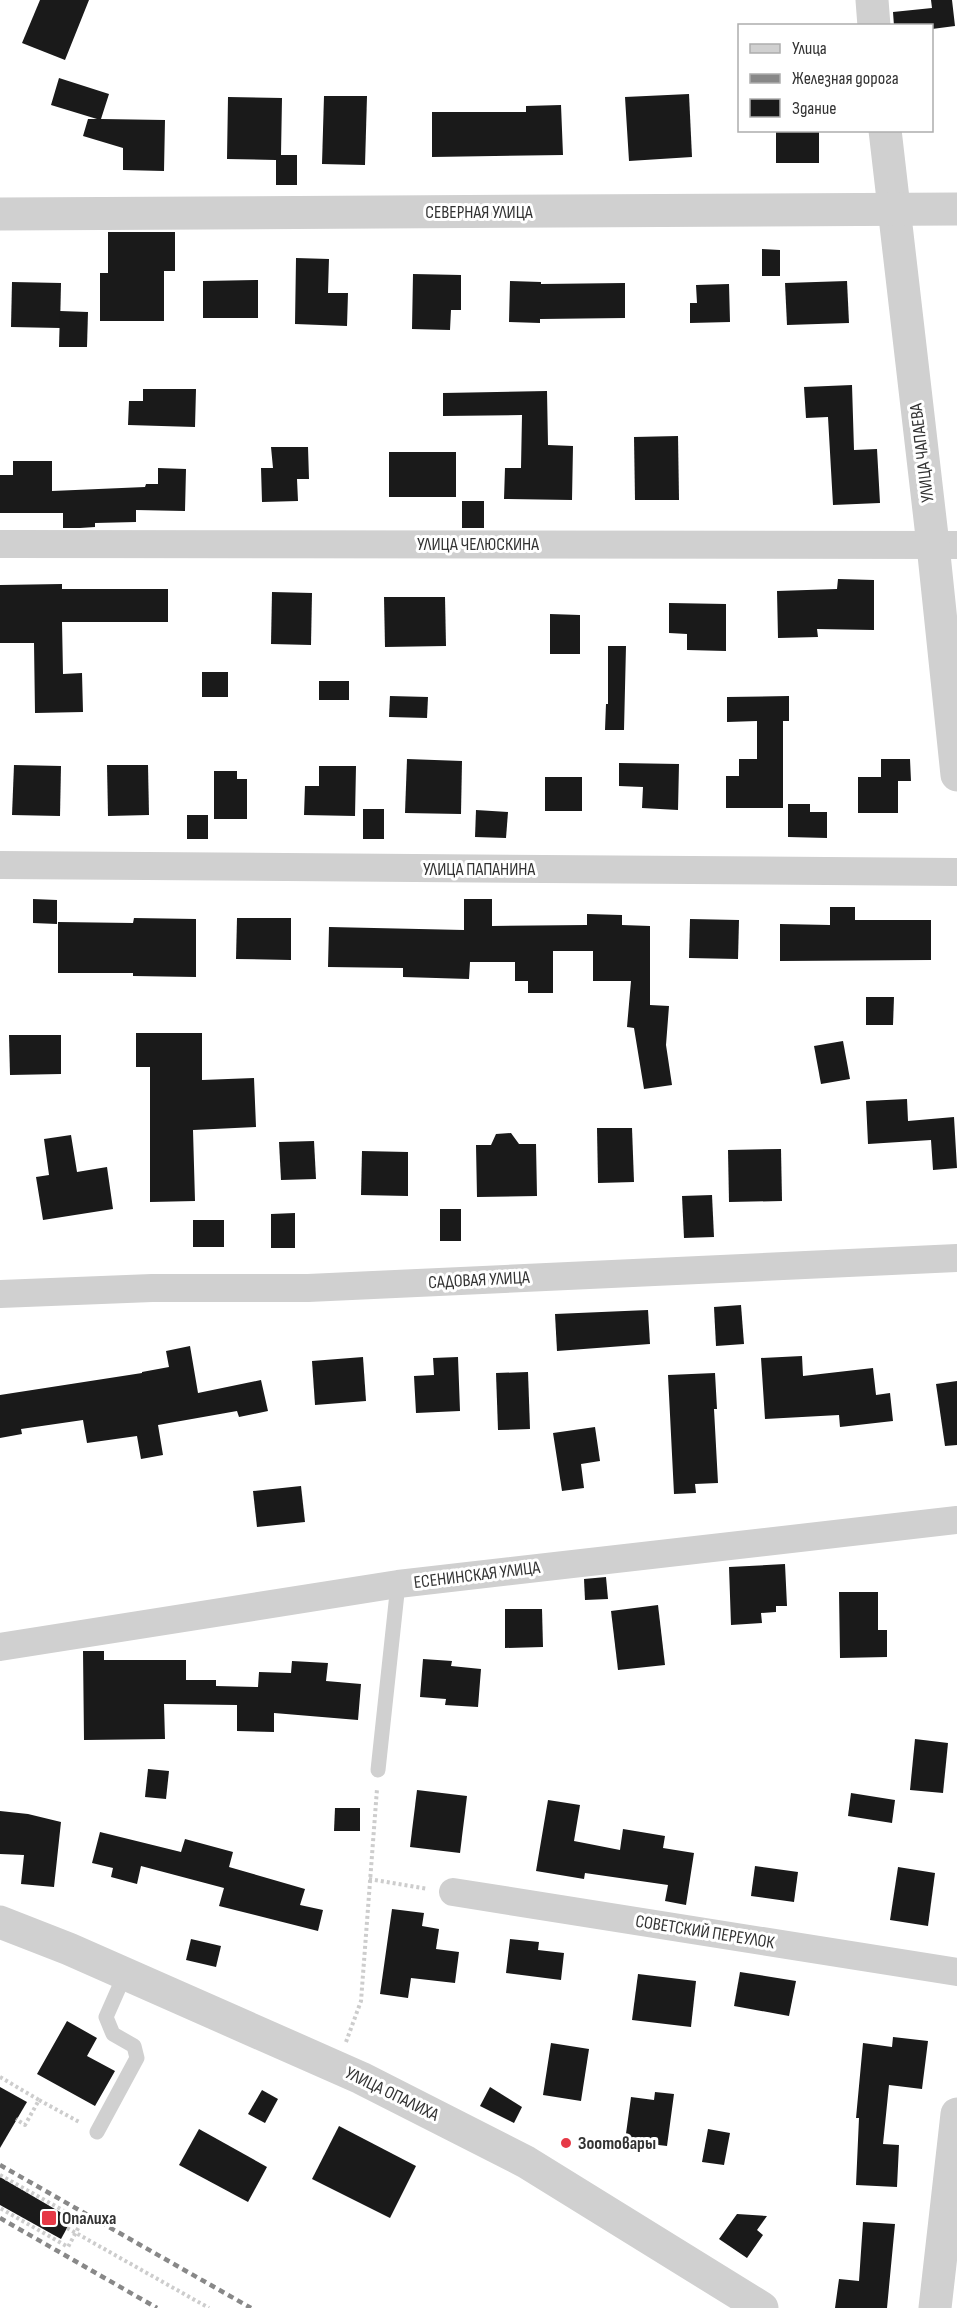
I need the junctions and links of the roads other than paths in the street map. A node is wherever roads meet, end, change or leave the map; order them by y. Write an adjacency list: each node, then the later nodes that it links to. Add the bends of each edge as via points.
1 (872, 0): 2 (street)
2 (874, 24)
3 (885, 132): 5 (street, УЛИЦА ЧАПАЕВА)
4 (957, 209): 5 (street, СЕВЕРНАЯ УЛИЦА)
5 (892, 210): 6 (street, СЕВЕРНАЯ УЛИЦА); 8 (street, УЛИЦА ЧАПАЕВА)
6 (0, 213)
7 (0, 544): 8 (street, УЛИЦА ЧЕЛЮСКИНА)
8 (945, 545): 9 (street, УЛИЦА ЧАПАЕВА)
9 (957, 775)
10 (0, 865): 11 (street, УЛИЦА ПАПАНИНА)
11 (957, 872)
12 (957, 1258): 13 (street, САДОВАЯ УЛИЦА, via 308,1288 152,1288)
13 (0, 1294)
14 (957, 1520): 15 (street, ЕСЕНИНСКАЯ УЛИЦА)
15 (398, 1584): 16 (street, ЕСЕНИНСКАЯ УЛИЦА); 17 (lane)
16 (0, 1647)
17 (378, 1770)
18 (453, 1892): 20 (street, СОВЕТСКИЙ ПЕРЕУЛОК)
19 (0, 1922): 21 (street, УЛИЦА ОПАЛИХА)
20 (957, 1972)
21 (124, 1974): 23 (lane, via 106,2017 112,2034 134,2046 137,2058); 24 (street, УЛИЦА ОПАЛИХА, via 361,2078 526,2162)
22 (957, 2114): 25 (street)
23 (97, 2132)
24 (762, 2308)
25 (935, 2308)

